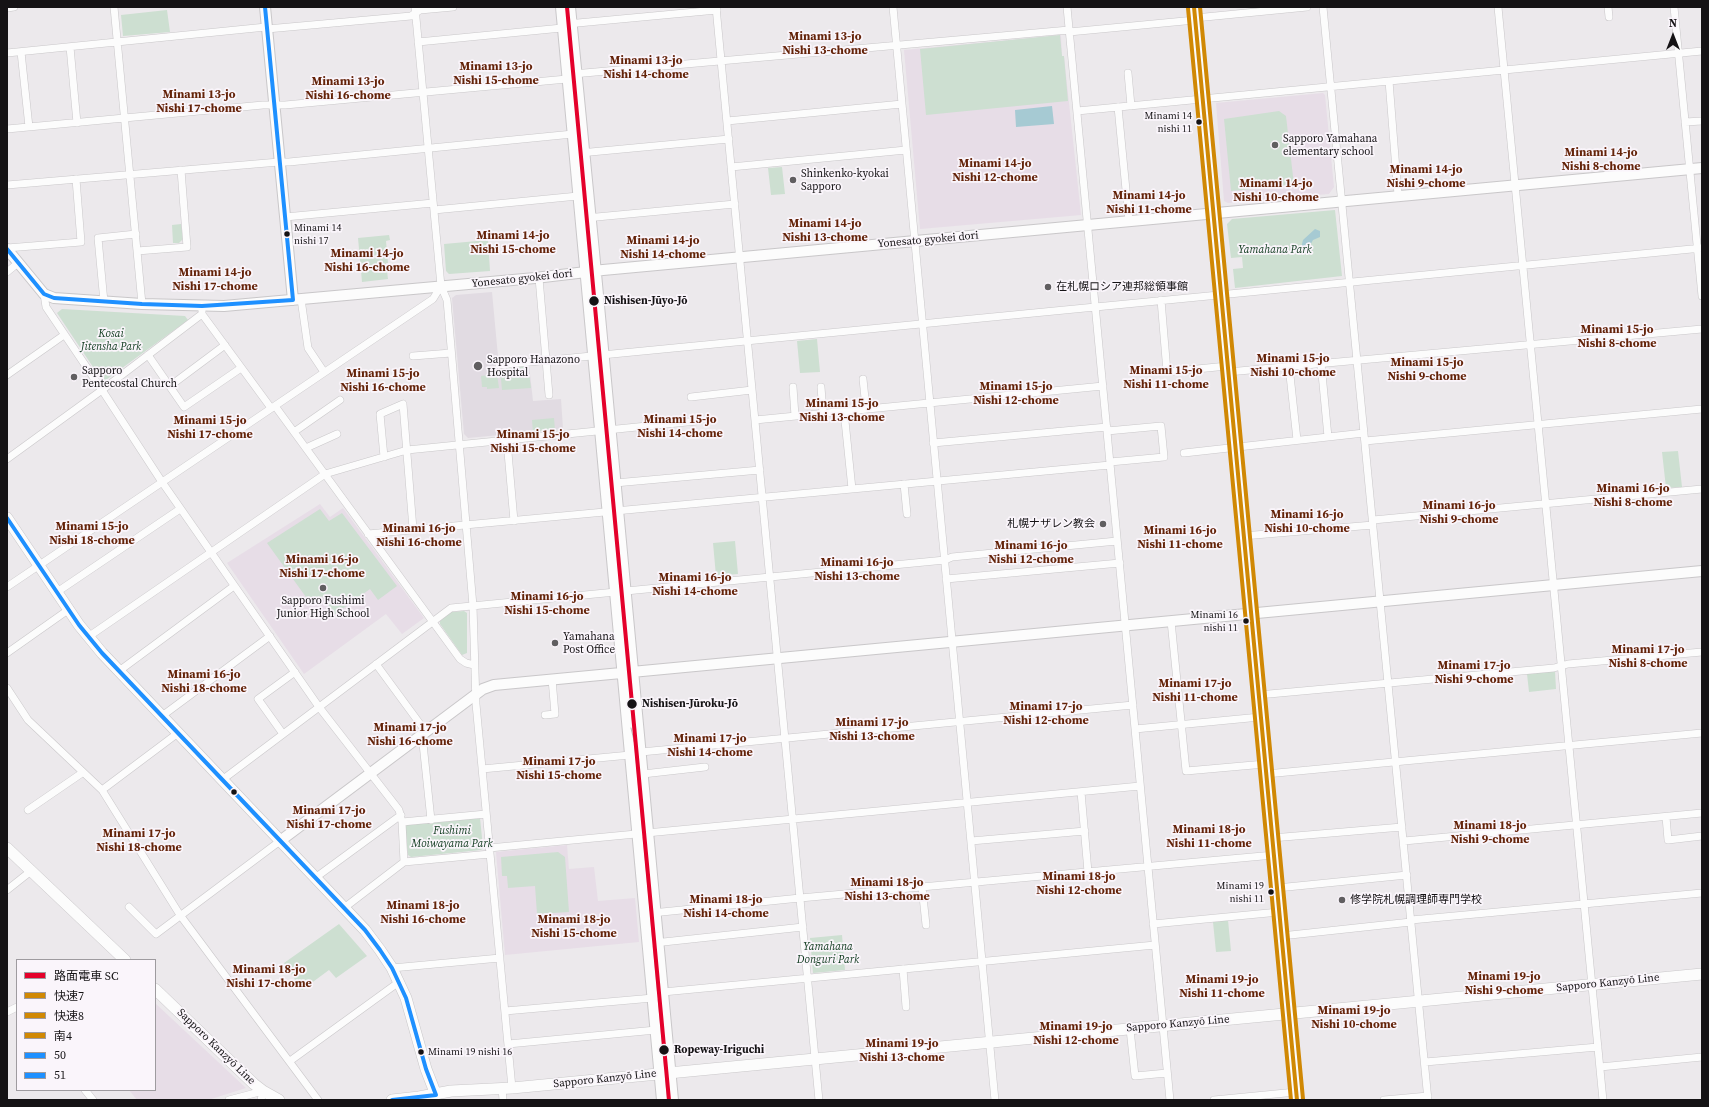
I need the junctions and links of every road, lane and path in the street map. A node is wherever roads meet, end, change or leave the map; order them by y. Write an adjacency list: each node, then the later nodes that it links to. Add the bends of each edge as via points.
1 (14, 7): 14 (street)
2 (114, 7): 22 (street)
3 (265, 7): 20 (street)
4 (453, 7): 16 (street)
5 (560, 7): 19 (street)
6 (570, 7): 19 (street)
7 (893, 7): 24 (street)
8 (1067, 7): 21 (street)
9 (1307, 7): 17 (street)
10 (1323, 7): 35 (street)
11 (1498, 7): 31 (street)
12 (1608, 7): 18 (street)
13 (1674, 7): 29 (street)
14 (7, 8)
15 (716, 9): 19 (street); 30 (street)
16 (415, 10): 20 (street, via 411,16); 23 (street)
17 (1194, 15): 21 (street); 37 (highway)
18 (1610, 17)
19 (565, 25): 23 (street); 33 (street)
20 (267, 28): 22 (street); 39 (street)
21 (1069, 31): 24 (street); 42 (street)
22 (118, 42): 25 (street); 43 (street)
23 (418, 42): 36 (street)
24 (896, 45): 30 (street); 38 (street)
25 (70, 47): 27 (street); 47 (street)
26 (1702, 51): 29 (street)
27 (21, 52): 28 (street); 48 (street)
28 (7, 53)
29 (1678, 53): 31 (street); 46 (street)
30 (721, 61): 33 (street); 44 (street)
31 (1504, 70): 34 (street); 63 (street)
32 (1128, 73): 40 (street)
33 (570, 76): 36 (street); 50 (street); 54 (street)
34 (1389, 81): 35 (street); 64 (street)
35 (1331, 86): 37 (street); 66 (street)
36 (423, 92): 39 (street); 52 (street)
37 (1202, 99): 40 (street); 69 (highway)
38 (902, 104): 44 (street); 53 (street)
39 (274, 105): 43 (street); 55 (street)
40 (1131, 106): 41 (street)
41 (1118, 107): 42 (street); 72 (street)
42 (1077, 111): 73 (street)
43 (125, 118): 47 (street); 60 (street)
44 (727, 121): 51 (street)
45 (1702, 121): 46 (street)
46 (1685, 122): 58 (street)
47 (77, 123): 48 (street)
48 (29, 127): 49 (street)
49 (7, 129)
50 (572, 134): 52 (street); 54 (street)
51 (729, 140): 54 (street); 56 (street)
52 (428, 148): 55 (street); 68 (street)
53 (906, 150): 56 (street); 75 (street)
54 (579, 153): 65 (street); 71 (street)
55 (279, 162): 59 (street); 70 (street)
56 (731, 167): 67 (street)
57 (1702, 168): 58 (street, Yonesato gyokei dori)
58 (1690, 169): 63 (street, Yonesato gyokei dori); 76 (street)
59 (181, 170): 60 (street); 78 (street, via 187,246)
60 (130, 175): 61 (street); 74 (street)
61 (76, 179): 62 (street); 77 (street, via 81,242)
62 (7, 185)
63 (1515, 185): 64 (street, Yonesato gyokei dori); 81 (street)
64 (1398, 195): 66 (street, Yonesato gyokei dori)
65 (578, 196): 68 (street); 71 (street)
66 (1342, 201): 69 (street, Yonesato gyokei dori); 86 (street)
67 (735, 204): 71 (street); 79 (street)
68 (434, 206): 70 (street); 87 (street)
69 (1213, 213): 72 (street, Yonesato gyokei dori); 89 (highway)
70 (285, 217): 91 (street)
71 (585, 218): 82 (street); 84 (street)
72 (1130, 221): 73 (street, Yonesato gyokei dori)
73 (1088, 225): 75 (street, Yonesato gyokei dori); 95 (street)
74 (136, 234): 78 (street); 93 (street, via 98,238)
75 (915, 242): 79 (street, Yonesato gyokei dori); 97 (street)
76 (1700, 248): 81 (street); 90 (street)
77 (7, 249): 80 (street)
78 (137, 251): 94 (street)
79 (740, 258): 82 (street, Yonesato gyokei dori); 100 (street)
80 (18, 263): 83 (street); 88 (street)
81 (1523, 266): 86 (street); 102 (street)
82 (596, 271): 84 (street, Yonesato gyokei dori); 106 (street)
83 (7, 272)
84 (585, 273): 85 (street, Yonesato gyokei dori); 106 (street)
85 (540, 278): 87 (street, Yonesato gyokei dori); 108 (street)
86 (1350, 282): 89 (street); 107 (street)
87 (441, 286): 91 (street, Yonesato gyokei dori); 103 (street, via 447,300); 114 (street, via 433,299)
88 (44, 294): 93 (street, Yonesato gyokei dori, via 54,298); 99 (street, via 46,307)
89 (1221, 294): 92 (street); 113 (highway)
90 (1702, 296)
91 (297, 300): 96 (street, Yonesato gyokei dori); 114 (street, via 308,348)
92 (1161, 300): 95 (street); 113 (street, via 1167,372)
93 (104, 302): 94 (street, Yonesato gyokei dori)
94 (142, 304): 96 (street, Yonesato gyokei dori)
95 (1096, 307): 97 (street); 118 (street)
96 (202, 310): 101 (street); 104 (street)
97 (922, 323): 100 (street); 126 (street)
98 (1702, 329): 102 (street)
99 (64, 335): 115 (street); 121 (street)
100 (748, 342): 106 (street); 122 (street)
101 (225, 345): 112 (street); 117 (street)
102 (1530, 345): 107 (street); 135 (street)
103 (451, 353): 105 (street); 146 (street)
104 (148, 356): 117 (street); 121 (street)
105 (413, 356)
106 (598, 356): 108 (street); 137 (street)
107 (1358, 360): 109 (street); 139 (street)
108 (546, 361): 110 (street); 123 (street)
109 (1321, 363): 111 (street); 141 (street)
110 (499, 365)
111 (1289, 366): 113 (street); 142 (street)
112 (241, 368): 117 (street, via 184,407); 127 (street)
113 (1228, 369): 147 (highway)
114 (324, 372): 127 (street)
115 (7, 375)
116 (863, 379): 128 (street)
117 (170, 386)
118 (1103, 386): 126 (street); 136 (street)
119 (793, 387): 132 (street)
120 (821, 387): 131 (street)
121 (102, 390): 152 (street); 157 (street)
122 (752, 390): 124 (street); 133 (street)
123 (549, 395)
124 (691, 397)
125 (340, 400): 138 (street)
126 (930, 402): 128 (street); 145 (street)
127 (273, 407): 138 (street); 157 (street)
128 (866, 408): 130 (street)
129 (1702, 409): 135 (street)
130 (844, 411): 131 (street); 160 (street)
131 (823, 413): 132 (street)
132 (795, 416): 133 (street)
133 (755, 420): 154 (street)
134 (697, 421): 137 (street)
135 (1538, 425): 144 (street); 163 (street)
136 (1107, 429): 145 (street); 153 (street); 153 (street, via 1162,426 1164,457)
137 (605, 431): 143 (street); 158 (street); 165 (street)
138 (294, 432): 148 (street)
139 (1364, 433): 141 (street); 144 (street)
140 (337, 434): 148 (street)
141 (1328, 437): 142 (street)
142 (1297, 440): 147 (street)
143 (507, 441): 146 (street); 168 (street)
144 (1365, 441): 169 (street)
145 (933, 443): 156 (street)
146 (459, 445): 149 (street); 170 (street)
147 (1235, 447): 150 (street); 173 (highway)
148 (306, 448): 155 (street)
149 (407, 450): 151 (street); 151 (street, via 403,404 380,414); 171 (street)
150 (1184, 453)
151 (384, 457): 155 (street)
152 (7, 458)
153 (1110, 464): 156 (street); 174 (street)
154 (760, 470): 158 (street); 162 (street)
155 (325, 474): 172 (street); 175 (street)
156 (937, 481): 159 (street); 176 (street)
157 (162, 482): 164 (street); 178 (street)
158 (615, 483): 165 (street)
159 (904, 484): 160 (street); 166 (street)
160 (852, 489): 162 (street)
161 (1702, 489): 163 (street)
162 (762, 498): 165 (street); 180 (street)
163 (1546, 504): 169 (street); 182 (street)
164 (180, 509): 175 (street); 185 (street)
165 (612, 512): 168 (street); 186 (street); 187 (street)
166 (907, 514)
167 (7, 518): 178 (main road)
168 (514, 520): 170 (street)
169 (1373, 522): 173 (street); 188 (street)
170 (465, 525): 171 (street); 189 (street)
171 (413, 529): 172 (street)
172 (368, 534): 193 (street)
173 (1243, 536): 191 (highway)
174 (1118, 541): 176 (street, via 952,557); 177 (street)
175 (211, 553): 183 (street); 196 (street)
176 (945, 560): 180 (street); 181 (street)
177 (1120, 563): 181 (street); 194 (street)
178 (38, 565): 184 (street); 185 (main road)
179 (1702, 571): 182 (street)
180 (770, 577): 186 (street); 200 (street)
181 (946, 579): 197 (street)
182 (1554, 585): 188 (street); 203 (street)
183 (234, 586): 195 (street); 204 (street)
184 (7, 587)
185 (56, 592): 190 (main road)
186 (625, 592): 187 (street); 206 (street)
187 (614, 593): 189 (street); 207 (street)
188 (1380, 602): 191 (street); 209 (street)
189 (472, 606): 193 (street, via 451,608); 202 (street)
190 (68, 610): 196 (main road); 199 (street)
191 (1251, 613): 192 (street); 211 (highway)
192 (1171, 620): 194 (street); 219 (street)
193 (433, 622): 201 (street); 202 (street, via 460,659)
194 (1125, 625): 197 (street); 213 (street)
195 (270, 636): 205 (street); 216 (street)
196 (88, 637): 204 (main road)
197 (952, 641): 200 (street); 218 (street)
198 (1702, 652): 203 (street)
199 (7, 653)
200 (777, 659): 206 (street); 225 (street)
201 (376, 664): 214 (street); 222 (street)
202 (474, 665): 212 (street)
203 (1561, 666): 209 (street); 226 (street)
204 (119, 671): 216 (main road)
205 (295, 672): 214 (street); 224 (street, via 258,699)
206 (633, 672): 207 (street); 227 (street)
207 (621, 673): 208 (street); 228 (street)
208 (552, 679): 212 (street, via 494,685); 215 (street, via 555,714)
209 (1388, 683): 211 (street); 229 (street)
210 (7, 688): 233 (street, via 28,720)
211 (1258, 695): 217 (highway)
212 (475, 696): 222 (street); 231 (street)
213 (1133, 705): 218 (street); 220 (street)
214 (319, 707): 224 (street); 234 (street)
215 (545, 715)
216 (162, 716): 221 (main road)
217 (1260, 717): 219 (street); 232 (highway)
218 (960, 722): 225 (street); 240 (street)
219 (1182, 725): 220 (street); 232 (street, via 1186,772)
220 (1135, 729): 237 (street)
221 (178, 733): 236 (main road); 238 (street)
222 (424, 733): 234 (street); 247 (street)
223 (1702, 733): 226 (street)
224 (283, 734): 236 (street)
225 (785, 738): 227 (street); 245 (street)
226 (1569, 746): 229 (street); 248 (street)
227 (641, 752): 235 (street)
228 (630, 755): 231 (street); 252 (street)
229 (1396, 762): 232 (street); 249 (street)
230 (704, 767): 235 (street)
231 (482, 769): 243 (street)
232 (1266, 769): 254 (highway)
233 (82, 773): 238 (street); 241 (street)
234 (371, 774): 246 (street, via 399,810); 255 (street)
235 (643, 774): 251 (street)
236 (222, 780): 255 (main road)
237 (1140, 786): 239 (street); 262 (street)
238 (102, 790): 278 (street)
239 (1081, 792): 240 (street); 250 (street)
240 (968, 802): 245 (street); 256 (street)
241 (28, 810)
242 (1702, 813): 244 (street)
243 (486, 814): 247 (street); 259 (street)
244 (1666, 816): 248 (street); 253 (street, via 1668,840)
245 (793, 818): 251 (street); 272 (street)
246 (401, 819): 247 (street); 261 (street); 266 (street)
247 (431, 820)
248 (1577, 825): 257 (street); 273 (street)
249 (1402, 827): 254 (street); 257 (street)
250 (1085, 831): 256 (street); 264 (street)
251 (648, 832): 252 (street); 277 (street)
252 (638, 834): 259 (street); 277 (street)
253 (1702, 836)
254 (1272, 838): 260 (highway)
255 (280, 841): 266 (main road); 278 (street)
256 (971, 841): 267 (street)
257 (1404, 841): 265 (street)
258 (7, 848): 263 (main road)
259 (490, 851): 261 (street); 287 (street)
260 (1274, 855): 262 (street); 269 (highway)
261 (404, 862): 275 (street)
262 (1148, 867): 264 (street); 280 (street)
263 (31, 871): 270 (street); 288 (main road)
264 (1088, 872): 267 (street)
265 (1407, 875): 269 (street); 279 (street)
266 (315, 878): 275 (main road)
267 (975, 882): 268 (street); 289 (street)
268 (922, 887): 272 (street); 281 (street)
269 (1277, 888): 276 (highway)
270 (7, 890)
271 (1702, 893): 273 (street)
272 (800, 898): 277 (street); 282 (street)
273 (1584, 904): 279 (street); 295 (street)
274 (129, 907): 278 (street, via 156,934)
275 (344, 908): 290 (main road, via 365,930)
276 (1279, 912): 280 (street); 283 (highway)
277 (650, 913): 284 (street); 285 (street)
278 (180, 915): 313 (street)
279 (1411, 921): 283 (street); 299 (street)
280 (1154, 924): 286 (street)
281 (926, 926)
282 (803, 927): 284 (street); 293 (street)
283 (1281, 936): 304 (highway)
284 (658, 942): 285 (street); 297 (street)
285 (648, 944): 298 (street)
286 (1155, 945): 289 (street); 305 (street)
287 (500, 958): 290 (street); 302 (street)
288 (123, 959)
289 (982, 961): 291 (street); 308 (street)
290 (392, 968): 294 (main road)
291 (903, 969): 293 (street); 300 (street)
292 (1702, 974): 295 (main road, Sapporo Kanzyō Line)
293 (808, 978): 297 (street); 312 (street)
294 (399, 982): 313 (street); 323 (main road, via 426,1069)
295 (1592, 984): 299 (main road, Sapporo Kanzyō Line); 310 (street)
296 (156, 990): 321 (main road, Sapporo Kanzyō Line)
297 (663, 992): 298 (street); 316 (street)
298 (653, 998): 302 (street); 307 (street)
299 (1419, 1001): 304 (main road, Sapporo Kanzyō Line); 314 (street)
300 (906, 1007)
301 (16, 1008): 303 (street)
302 (505, 1011): 309 (street)
303 (7, 1012)
304 (1289, 1014): 305 (main road, Sapporo Kanzyō Line); 322 (highway)
305 (1163, 1026): 306 (main road, Sapporo Kanzyō Line); 318 (street)
306 (1130, 1029): 308 (main road, Sapporo Kanzyō Line); 318 (street, via 1135,1076)
307 (656, 1030): 309 (street); 317 (street)
308 (990, 1042): 312 (main road, Sapporo Kanzyō Line); 334 (street)
309 (508, 1044): 319 (street)
310 (1598, 1047): 314 (street); 315 (street)
311 (1702, 1057): 315 (street)
312 (815, 1058): 316 (main road, Sapporo Kanzyō Line); 333 (street)
313 (290, 1061): 328 (street)
314 (1425, 1062): 324 (street)
315 (1600, 1067): 338 (street)
316 (670, 1072): 317 (main road, Sapporo Kanzyō Line); 332 (street)
317 (659, 1073): 319 (main road, Sapporo Kanzyō Line); 331 (street)
318 (1167, 1073): 335 (street)
319 (507, 1088): 323 (main road, Sapporo Kanzyō Line, via 451,1092); 330 (street)
320 (86, 1091): 325 (street)
321 (262, 1095): 326 (street); 327 (main road, Sapporo Kanzyō Line)
322 (1296, 1096): 336 (street)
323 (438, 1097): 329 (main road, Sapporo Kanzyō Line)
324 (1428, 1098): 337 (street)
325 (93, 1100)
326 (229, 1100)
327 (280, 1100)
328 (318, 1100)
329 (392, 1100)
330 (503, 1100)
331 (662, 1100)
332 (673, 1100)
333 (819, 1100)
334 (996, 1100)
335 (1170, 1100)
336 (1214, 1100)
337 (1384, 1100)
338 (1603, 1100)

